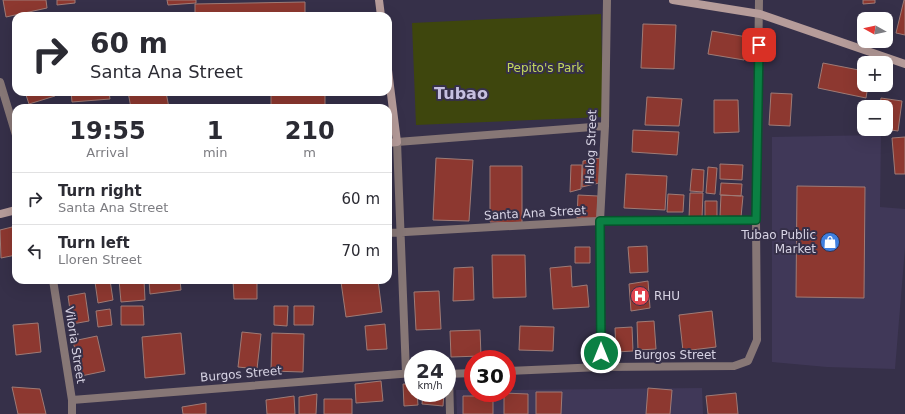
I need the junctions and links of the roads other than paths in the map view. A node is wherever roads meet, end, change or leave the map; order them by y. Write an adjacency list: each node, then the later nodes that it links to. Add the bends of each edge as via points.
1 (380, 0): 2 (main road); 6 (main road)
2 (383, 0)
3 (607, 0): 12 (street, Halog Street)
4 (673, 0): 7 (main road)
5 (759, 0): 7 (street)
6 (381, 12)
7 (760, 14): 8 (main road); 17 (street)
8 (905, 64)
9 (0, 82): 11 (street)
10 (391, 96): 13 (main road)
11 (12, 122)
12 (605, 126): 13 (street); 18 (street, Halog Street)
13 (397, 142): 14 (main road); 19 (street)
14 (392, 143)
15 (12, 211): 16 (main road)
16 (0, 214)
17 (756, 220): 18 (street, Santa Ana Street); 23 (street, Burgos Street, via 757,340 748,361 734,366)
18 (600, 221): 19 (street, Santa Ana Street); 23 (street, Halog Street)
19 (400, 232): 20 (street, Santa Ana Street); 22 (street)
20 (392, 233)
21 (54, 284): 26 (street, Viloria Street)
22 (408, 350)
23 (601, 367): 24 (street, Burgos Street)
24 (516, 371)
25 (404, 373): 26 (street, Burgos Street)
26 (72, 400): 28 (street, Viloria Street)
27 (449, 402): 29 (street)
28 (72, 414)
29 (450, 414)

